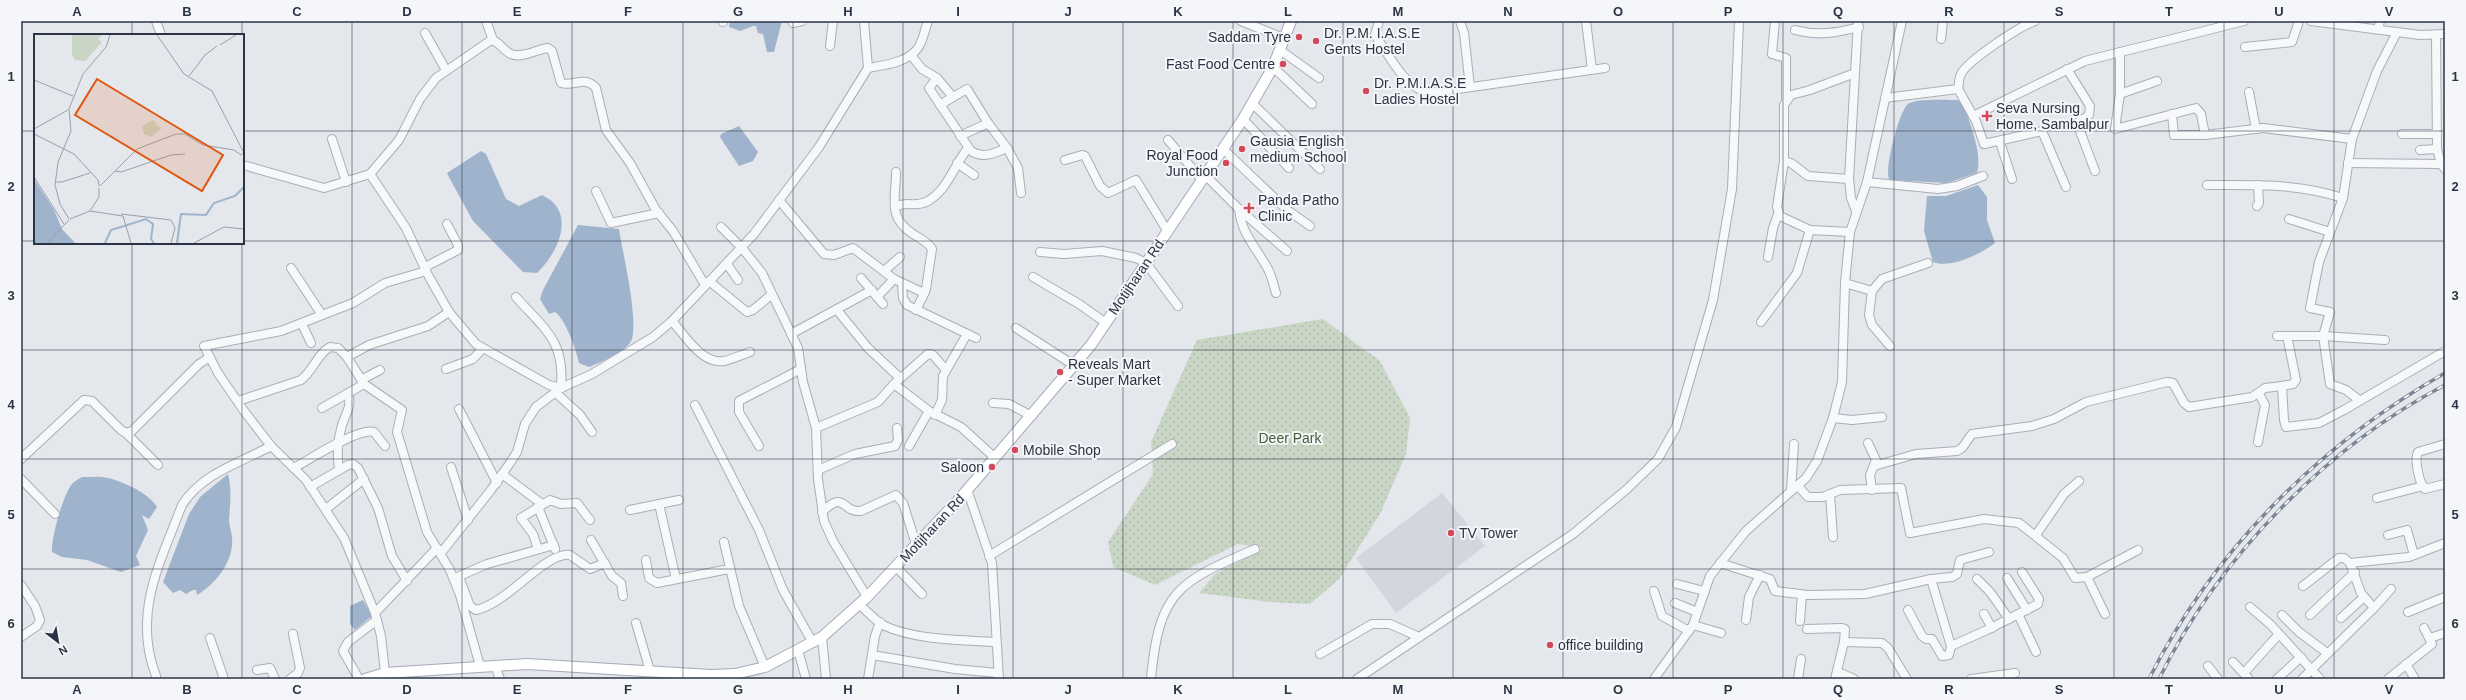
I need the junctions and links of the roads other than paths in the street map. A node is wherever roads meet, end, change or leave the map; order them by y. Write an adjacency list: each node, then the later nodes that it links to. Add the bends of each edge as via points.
1 (156, 21): 26 (street)
2 (486, 21): 31 (street)
3 (833, 21): 32 (street)
4 (864, 21): 38 (street)
5 (928, 21): 36 (street, via 919,47)
6 (1241, 21): 29 (street)
7 (1291, 21): 29 (main road, Motijharan Rd)
8 (1379, 21): 47 (street, via 1375,35 1415,88 1430,93)
9 (1460, 21): 47 (street, via 1464,33)
10 (1586, 21): 42 (street)
11 (1739, 21): 303 (street, via 1732,189 1713,300 1676,427 1658,459 1628,489 1573,534)
12 (1775, 21): 53 (street, via 1772,54 1786,58)
13 (1902, 21): 52 (street)
14 (1943, 21): 30 (street)
15 (2244, 21): 21 (street)
16 (2299, 21): 33 (street, via 2295,40 2292,42)
17 (2311, 21): 19 (street)
18 (2032, 22): 48 (street, via 1970,62 1961,74)
19 (2331, 23): 22 (street)
20 (1858, 24): 23 (street, via 1833,34); 43 (street)
21 (2219, 24): 35 (street)
22 (2379, 25): 24 (street)
23 (1795, 30)
24 (2397, 32): 28 (street); 67 (street, via 2377,72)
25 (425, 33): 41 (street)
26 (161, 34)
27 (2445, 34): 28 (street)
28 (2436, 36): 63 (street)
29 (1286, 39): 34 (main road, Motijharan Rd)
30 (1941, 39)
31 (492, 40): 41 (street); 104 (street, via 516,56 548,48 552,51 561,83 584,80 591,82 596,88 606,130 630,163)
32 (830, 46)
33 (2245, 47)
34 (1280, 50): 37 (main road, Motijharan Rd); 45 (street)
35 (2119, 52): 40 (street); 50 (street)
36 (911, 55): 38 (street, via 892,63); 44 (street, via 922,69)
37 (1273, 67): 54 (main road, Motijharan Rd); 55 (street)
38 (868, 68): 99 (street, via 819,148)
39 (1605, 68): 42 (street)
40 (2067, 69): 58 (street); 83 (street, via 2090,106 2089,115 2078,121 2077,128)
41 (446, 70): 85 (street, via 420,99 398,140)
42 (1592, 70): 47 (street)
43 (1855, 73): 53 (street); 89 (street)
44 (937, 78): 51 (street); 56 (street, via 929,88)
45 (1320, 78)
46 (2157, 81): 50 (street)
47 (1470, 87)
48 (1958, 89): 52 (street); 58 (street)
49 (2249, 92): 61 (street)
50 (2120, 94): 57 (street, via 2115,129)
51 (953, 97): 56 (street); 60 (street, via 967,89)
52 (1885, 98): 92 (street)
53 (1786, 99): 76 (street)
54 (1252, 103): 59 (main road, Motijharan Rd); 82 (street)
55 (1312, 104)
56 (940, 105): 65 (street)
57 (2172, 114): 64 (street, via 2174,135); 64 (street, via 2199,109)
58 (1973, 116): 69 (street, via 1984,144)
59 (1243, 119): 72 (main road, Motijharan Rd); 81 (street)
60 (988, 122): 65 (street); 71 (street)
61 (2256, 130): 64 (street); 67 (street, via 2263,128)
62 (2402, 134): 63 (street)
63 (2436, 134): 73 (street)
64 (2205, 135)
65 (960, 136): 70 (street)
66 (332, 139): 91 (street)
67 (2352, 139): 78 (street)
68 (1168, 140): 88 (street)
69 (2000, 142): 90 (street); 95 (street, via 2042,131)
70 (968, 148): 71 (street, via 977,156); 77 (street)
71 (1007, 148): 97 (street, via 1018,168)
72 (1223, 149): 88 (main road, Motijharan Rd); 108 (street, via 1286,209)
73 (2437, 149): 74 (street); 80 (street)
74 (2420, 150)
75 (1065, 160): 111 (street, via 1085,156 1100,186 1108,193 1136,180)
76 (1784, 161): 89 (street, via 1791,163 1808,176); 105 (street, via 1776,207)
77 (957, 163): 86 (street); 101 (street, via 934,197 920,204 907,202)
78 (2348, 163): 80 (street); 98 (street)
79 (244, 166): 91 (street, via 324,188)
80 (2443, 166)
81 (1289, 168)
82 (1320, 169)
83 (2095, 171)
84 (896, 172): 101 (street)
85 (370, 174): 91 (street); 123 (street, via 406,228)
86 (974, 175)
87 (1983, 176): 92 (street, via 1957,186 1938,189)
88 (1204, 177): 102 (street); 111 (main road, Motijharan Rd)
89 (1849, 179): 103 (street, via 1851,198)
90 (2012, 179)
91 (346, 182)
92 (1867, 182): 103 (street)
93 (2207, 185): 94 (street)
94 (2258, 185): 98 (street, via 2316,189); 100 (street)
95 (2066, 187)
96 (596, 191): 104 (street, via 611,223)
97 (1021, 193)
98 (2343, 198): 113 (street)
99 (779, 200): 114 (street); 124 (street, via 824,254 834,255 853,248)
100 (2257, 206)
101 (896, 207): 132 (street, via 898,222 932,249)
102 (1239, 209): 115 (street); 133 (street, via 1246,236 1268,268)
103 (1856, 210): 112 (street)
104 (659, 213): 129 (street)
105 (1778, 214): 110 (street); 118 (street)
106 (2288, 219): 113 (street)
107 (447, 224): 123 (street, via 458,250)
108 (1310, 226)
109 (720, 227): 114 (street)
110 (1810, 230): 112 (street); 145 (street, via 1797,273)
111 (1168, 232): 119 (main road, Motijharan Rd)
112 (1850, 232): 130 (street)
113 (2330, 232): 152 (street, via 2319,262 2310,308 2330,312)
114 (742, 248): 121 (street); 135 (street, via 762,273)
115 (1288, 251)
116 (1040, 252): 119 (street, via 1064,254 1102,251 1129,256)
117 (900, 257): 124 (street)
118 (1768, 257)
119 (1146, 263): 138 (street); 144 (main road, Motijharan Rd)
120 (1928, 263): 131 (street, via 1882,279)
121 (727, 264): 127 (street); 129 (street)
122 (291, 268): 142 (street)
123 (426, 269): 141 (street); 142 (street, via 385,283 353,303)
124 (884, 271): 128 (street)
125 (1033, 277): 144 (street)
126 (861, 278): 134 (street)
127 (738, 280)
128 (898, 281): 132 (street); 134 (street); 140 (street, via 907,305)
129 (707, 283): 135 (street, via 747,312); 143 (street)
130 (1845, 283): 131 (street); 183 (street, via 1842,382)
131 (1872, 291): 156 (street, via 1869,315 1872,325)
132 (925, 292): 140 (street)
133 (1276, 293)
134 (874, 294): 137 (street); 139 (street)
135 (771, 295): 148 (street)
136 (516, 297): 171 (street, via 559,350 562,370)
137 (883, 304)
138 (1178, 306)
139 (837, 310): 148 (street); 167 (street, via 868,348)
140 (916, 310): 149 (street)
141 (449, 312): 157 (street); 161 (street, via 428,326 369,346)
142 (322, 315): 146 (street)
143 (672, 321): 159 (street, via 704,356 713,360 722,362); 171 (street, via 653,337 616,360)
144 (1106, 322): 162 (main road, Motijharan Rd)
145 (1761, 322)
146 (302, 324): 155 (street); 160 (street, via 281,331 204,346)
147 (1016, 328): 162 (street)
148 (791, 334): 164 (street, via 798,348)
149 (967, 334): 153 (street); 166 (street)
150 (2277, 336): 151 (street)
151 (2287, 336): 152 (street); 170 (street, via 2296,380 2293,384)
152 (2323, 336): 154 (street); 174 (street, via 2330,384 2346,390)
153 (976, 338)
154 (2385, 340)
155 (311, 343)
156 (1890, 346)
157 (482, 349): 163 (street, via 473,359); 171 (street)
158 (2445, 351): 174 (street)
159 (750, 352)
160 (210, 357): 175 (street); 187 (street, via 199,364 139,425)
161 (347, 357): 168 (street); 175 (street, via 338,348 330,347 301,380)
162 (1075, 366): 181 (main road, Motijharan Rd)
163 (446, 369)
164 (801, 369): 184 (street); 196 (street, via 739,401 739,412)
165 (380, 370): 168 (street)
166 (946, 370): 167 (street, via 930,354); 180 (street, via 942,400)
167 (900, 378): 169 (street)
168 (362, 382): 172 (street); 240 (street, via 380,398 399,406 402,410 397,432 427,532)
169 (894, 384): 180 (street); 184 (street, via 878,402)
170 (2282, 386): 173 (street, via 2265,388); 174 (street, via 2284,420 2286,427 2290,428 2319,422)
171 (558, 390): 186 (street); 206 (street, via 536,407 528,418 517,452)
172 (348, 393): 178 (street); 188 (street, via 350,407 340,429)
173 (2259, 394): 189 (street, via 2265,405); 201 (street, via 2189,407 2184,403 2175,385 2167,382 2082,404 2042,424 1972,434 1957,451 1916,454)
174 (2360, 400)
175 (238, 401): 194 (street)
176 (993, 403): 181 (street, via 1009,404)
177 (694, 405): 308 (street, via 759,530 783,590)
178 (322, 408)
179 (459, 409): 210 (street)
180 (932, 413): 197 (street); 198 (street, via 961,427)
181 (1032, 416): 198 (main road, Motijharan Rd)
182 (1882, 417): 183 (street, via 1852,420)
183 (1833, 418): 212 (street, via 1817,461)
184 (816, 428): 205 (street)
185 (897, 428): 205 (street, via 898,440 895,446 856,454)
186 (592, 432)
187 (126, 433): 199 (street, via 92,400 84,400); 200 (street)
188 (338, 442): 195 (street, via 370,431 374,432); 203 (street); 204 (street)
189 (2258, 442)
190 (1868, 443): 201 (street, via 1876,456)
191 (1172, 444): 243 (street)
192 (1794, 444): 217 (street)
193 (2445, 444): 213 (street, via 2417,454)
194 (271, 446): 203 (street); 329 (street, via 217,471 187,497 182,505 149,592 146,613 147,645)
195 (385, 446)
196 (759, 446)
197 (909, 446)
198 (994, 457): 215 (main road, Motijharan Rd)
199 (21, 459)
200 (158, 465)
201 (1874, 466): 216 (street, via 1870,475)
202 (451, 467): 227 (street)
203 (294, 468): 214 (street)
204 (339, 470): 208 (street, via 353,464); 214 (street)
205 (818, 470): 225 (street)
206 (502, 474): 210 (street); 222 (street)
207 (21, 479): 226 (street)
208 (364, 479): 223 (street); 260 (street, via 378,508 392,556)
209 (2079, 481): 229 (street, via 2064,494)
210 (497, 483): 227 (street)
211 (2445, 484): 213 (street, via 2429,488)
212 (1798, 486): 217 (street); 218 (street, via 1808,497 1823,497)
213 (2423, 486): 219 (street)
214 (310, 487): 223 (street)
215 (967, 489): 235 (main road, Motijharan Rd); 243 (street)
216 (1872, 490): 218 (street, via 1840,490); 229 (street, via 1897,486 1902,488 1910,533 1984,519 2019,523)
217 (1791, 491): 247 (street, via 1746,531)
218 (1830, 494): 231 (street)
219 (2377, 498)
220 (679, 500): 221 (street)
221 (659, 504): 224 (street); 257 (street)
222 (540, 506): 228 (street, via 552,499 561,504 577,503); 236 (street); 237 (street, via 521,518 533,534)
223 (326, 509): 286 (street, via 344,538)
224 (630, 510)
225 (822, 512): 235 (street, via 837,501 841,501 856,512 861,511 896,495 903,502); 270 (street, via 833,541)
226 (54, 514)
227 (468, 520): 240 (street)
228 (590, 520)
229 (2036, 535): 254 (street, via 2062,558 2075,578)
230 (2388, 535): 242 (street, via 2407,530)
231 (1833, 537)
232 (592, 540): 246 (street)
233 (724, 542): 250 (street)
234 (2445, 543): 242 (street)
235 (916, 544): 249 (main road, Motijharan Rd)
236 (554, 545): 237 (street); 244 (street)
237 (538, 549): 255 (street, via 487,564)
238 (1255, 549): 341 (street, via 1213,567 1175,594 1164,611 1158,628)
239 (2138, 550): 254 (street)
240 (439, 551): 255 (street); 260 (street)
241 (1989, 552): 258 (street, via 1960,560 1956,575)
242 (2414, 555): 248 (street)
243 (989, 556): 306 (street, via 992,563)
244 (557, 557): 246 (street, via 570,555 590,568); 255 (street, via 483,609 472,609)
245 (646, 560): 257 (street, via 647,574 654,583)
246 (605, 563): 269 (street, via 612,576 621,583)
247 (1720, 563): 253 (street); 266 (street, via 1710,576)
248 (2350, 563): 252 (street); 263 (street, via 2344,558 2338,558)
249 (895, 566): 267 (street); 270 (main road, Motijharan Rd)
250 (729, 569): 257 (street); 322 (street, via 739,606)
251 (2022, 572): 278 (street, via 2039,599 2038,604)
252 (2355, 572): 271 (street); 285 (street)
253 (1760, 576): 268 (street, via 1770,579 1775,591); 289 (street, via 1749,597)
254 (2087, 577): 283 (street)
255 (456, 578): 319 (street)
256 (2007, 578): 278 (street)
257 (676, 579)
258 (1931, 579): 268 (street, via 1865,594); 309 (street)
259 (1977, 579): 288 (street)
260 (407, 581): 286 (street)
261 (1677, 584): 266 (street)
262 (21, 585): 301 (street, via 35,606 40,620 38,626)
263 (2303, 586)
264 (2391, 589): 276 (street)
265 (1654, 591): 293 (street, via 1662,616)
266 (1704, 591): 279 (street)
267 (922, 594)
268 (1802, 595): 290 (street)
269 (623, 596)
270 (867, 597): 274 (main road, Motijharan Rd)
271 (2364, 597): 276 (street); 287 (street)
272 (2445, 597): 280 (street)
273 (1675, 603): 279 (street)
274 (859, 604): 291 (street); 302 (main road, Motijharan Rd)
275 (2250, 607): 300 (street)
276 (2374, 608): 312 (street)
277 (1908, 610): 309 (street, via 1922,636 1932,639 1942,656 1948,655)
278 (2027, 610): 282 (street)
279 (1697, 612): 293 (street)
280 (2408, 612)
281 (1984, 614): 294 (street)
282 (2018, 614): 288 (street); 311 (street)
283 (2105, 614)
284 (2282, 615): 312 (street, via 2299,632)
285 (2310, 615)
286 (376, 617): 325 (street); 335 (street, via 348,642 343,650)
287 (2341, 618)
288 (2010, 619): 294 (street)
289 (1746, 620)
290 (1800, 621)
291 (880, 622): 306 (street, via 885,626 914,634); 314 (street)
292 (636, 623): 327 (street)
293 (1691, 628): 297 (street); 343 (street)
294 (1992, 628): 309 (street)
295 (2424, 628): 305 (street)
296 (1807, 629): 307 (street, via 1846,629)
297 (1721, 632)
298 (2445, 633): 305 (street)
299 (293, 634): 334 (street, via 300,668)
300 (2279, 634): 315 (street); 331 (street)
301 (21, 637)
302 (822, 637): 308 (main road, Motijharan Rd); 339 (street)
303 (1419, 637): 313 (street, via 1390,624 1372,624); 342 (street)
304 (210, 638): 332 (street)
305 (2430, 638): 318 (street, via 2430,647)
306 (996, 642): 330 (street)
307 (1844, 642): 328 (street); 346 (street, via 1882,643 1888,648)
308 (813, 643): 310 (main road, Motijharan Rd)
309 (1951, 646)
310 (798, 650): 322 (main road, Motijharan Rd); 338 (street)
311 (2036, 652)
312 (2328, 652): 323 (street)
313 (1320, 654)
314 (872, 655): 330 (street); 340 (street)
315 (2301, 657): 323 (street); 349 (street)
316 (1801, 659): 344 (street)
317 (2233, 662): 331 (street)
318 (2406, 664): 352 (street); 353 (street)
319 (480, 666): 320 (main road, Motijharan Rd); 325 (main road, Motijharan Rd)
320 (495, 666): 327 (main road, Motijharan Rd, via 526,664); 337 (street)
321 (2208, 666): 348 (street)
322 (765, 667): 327 (main road, Motijharan Rd, via 735,674)
323 (2312, 669): 350 (street); 351 (street)
324 (257, 670): 333 (street, via 270,668)
325 (385, 673): 336 (main road, Motijharan Rd)
326 (2015, 673): 347 (street)
327 (645, 674)
328 (1836, 675): 345 (street)
329 (156, 676)
330 (998, 676)
331 (2246, 676)
332 (224, 679)
333 (275, 679)
334 (290, 679)
335 (359, 679)
336 (365, 679)
337 (500, 679)
338 (806, 679)
339 (826, 679)
340 (868, 679)
341 (1151, 679)
342 (1357, 679)
343 (1654, 679)
344 (1798, 679)
345 (1854, 679)
346 (1907, 679)
347 (1971, 679)
348 (2218, 679)
349 (2277, 679)
350 (2302, 679)
351 (2320, 679)
352 (2388, 679)
353 (2415, 679)

